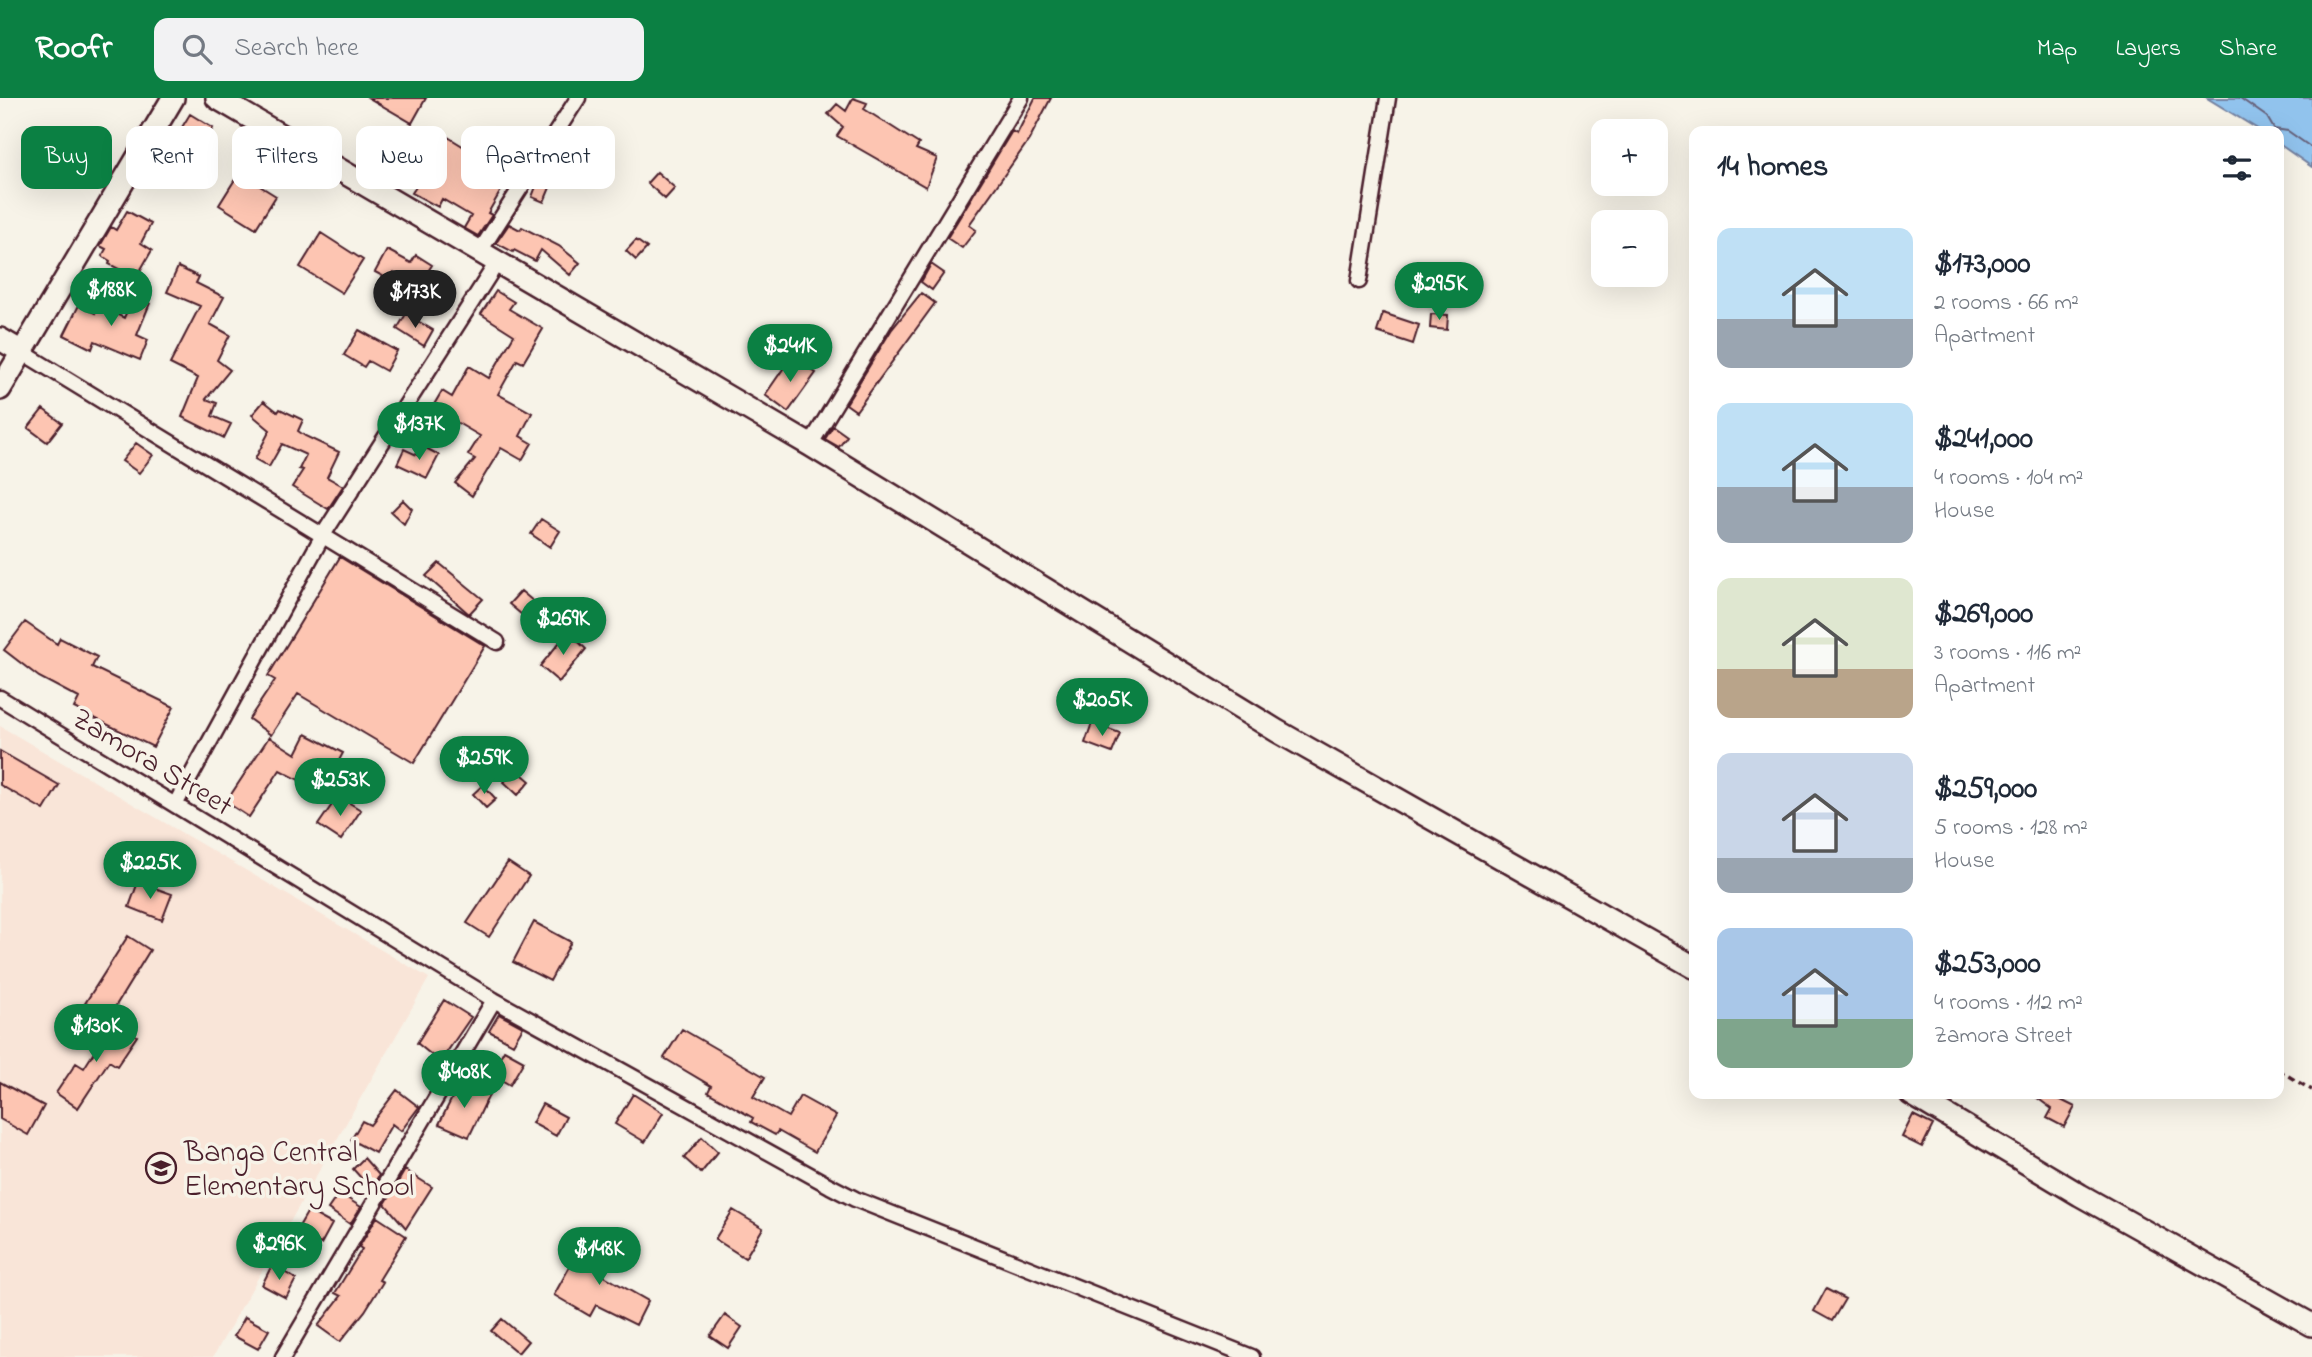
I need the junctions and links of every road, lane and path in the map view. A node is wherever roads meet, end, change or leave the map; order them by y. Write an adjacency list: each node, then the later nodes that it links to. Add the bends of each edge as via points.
1 (173, 98): 9 (street)
2 (217, 98): 6 (street)
3 (578, 98): 6 (street)
4 (1021, 98): 11 (street)
5 (1388, 98): 7 (street)
6 (489, 256): 11 (street); 12 (street)
7 (1359, 281)
8 (0, 339): 9 (street)
9 (23, 352): 10 (street); 12 (street)
10 (0, 389)
11 (810, 445): 16 (street, via 1277,731)
12 (323, 535): 13 (street); 15 (street)
13 (497, 642)
14 (0, 698): 15 (street, Zamora Street)
15 (175, 805): 17 (street, Zamora Street)
16 (1689, 964)
17 (494, 1000): 22 (street); 23 (street, Zamora Street, via 855,1199)
18 (2284, 1074): 19 (path)
19 (2312, 1090)
20 (1919, 1099): 21 (street)
21 (2312, 1325)
22 (283, 1357)
23 (1252, 1357)

